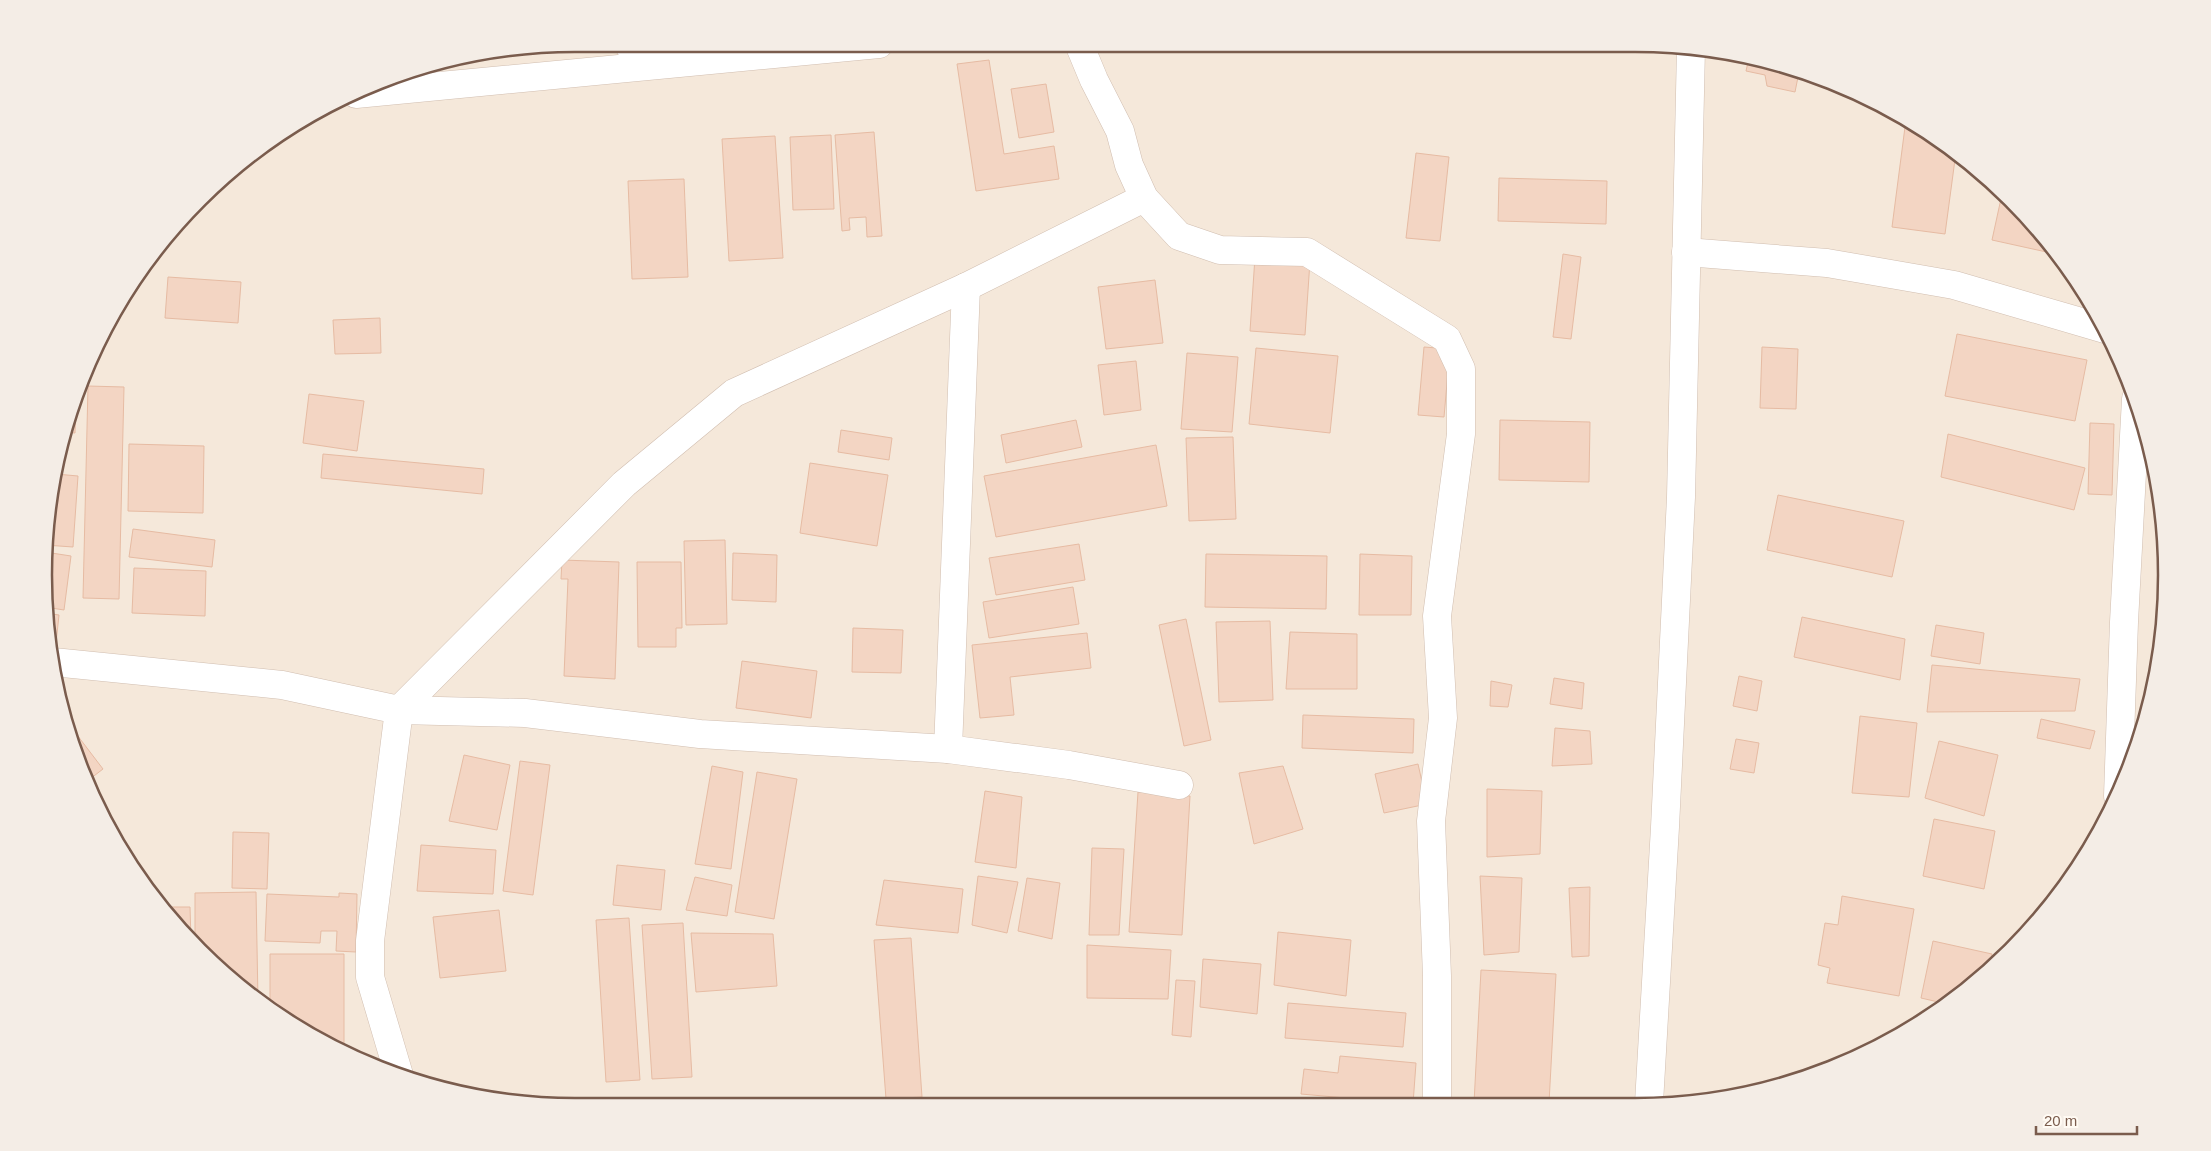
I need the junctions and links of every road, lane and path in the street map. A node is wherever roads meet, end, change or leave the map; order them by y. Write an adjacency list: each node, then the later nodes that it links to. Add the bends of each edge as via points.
1 (702, 52): 3 (street)
2 (1083, 52): 6 (street, via 1120,131 1129,165)
3 (636, 55): 5 (street)
4 (1691, 56): 7 (street)
5 (378, 91)
6 (1144, 198): 8 (street); 18 (street, via 1179,236 1220,250 1307,252 1447,339 1461,369 1461,434 1437,616 1443,718 1431,821)
7 (1686, 252): 9 (street, via 1827,263 1954,285); 19 (street, via 1680,497)
8 (966, 287): 12 (street, via 734,393 624,484); 14 (street)
9 (2095, 326)
10 (2135, 420): 13 (street, via 2124,622)
11 (60, 663): 12 (street, via 282,685)
12 (399, 710): 14 (street, via 525,713 700,734); 17 (street, via 370,941 370,977)
13 (2130, 736): 15 (street)
14 (948, 749): 16 (street, via 1069,765)
15 (2125, 759)
16 (1179, 785)
17 (397, 1067)
18 (1437, 1098)
19 (1649, 1098)

